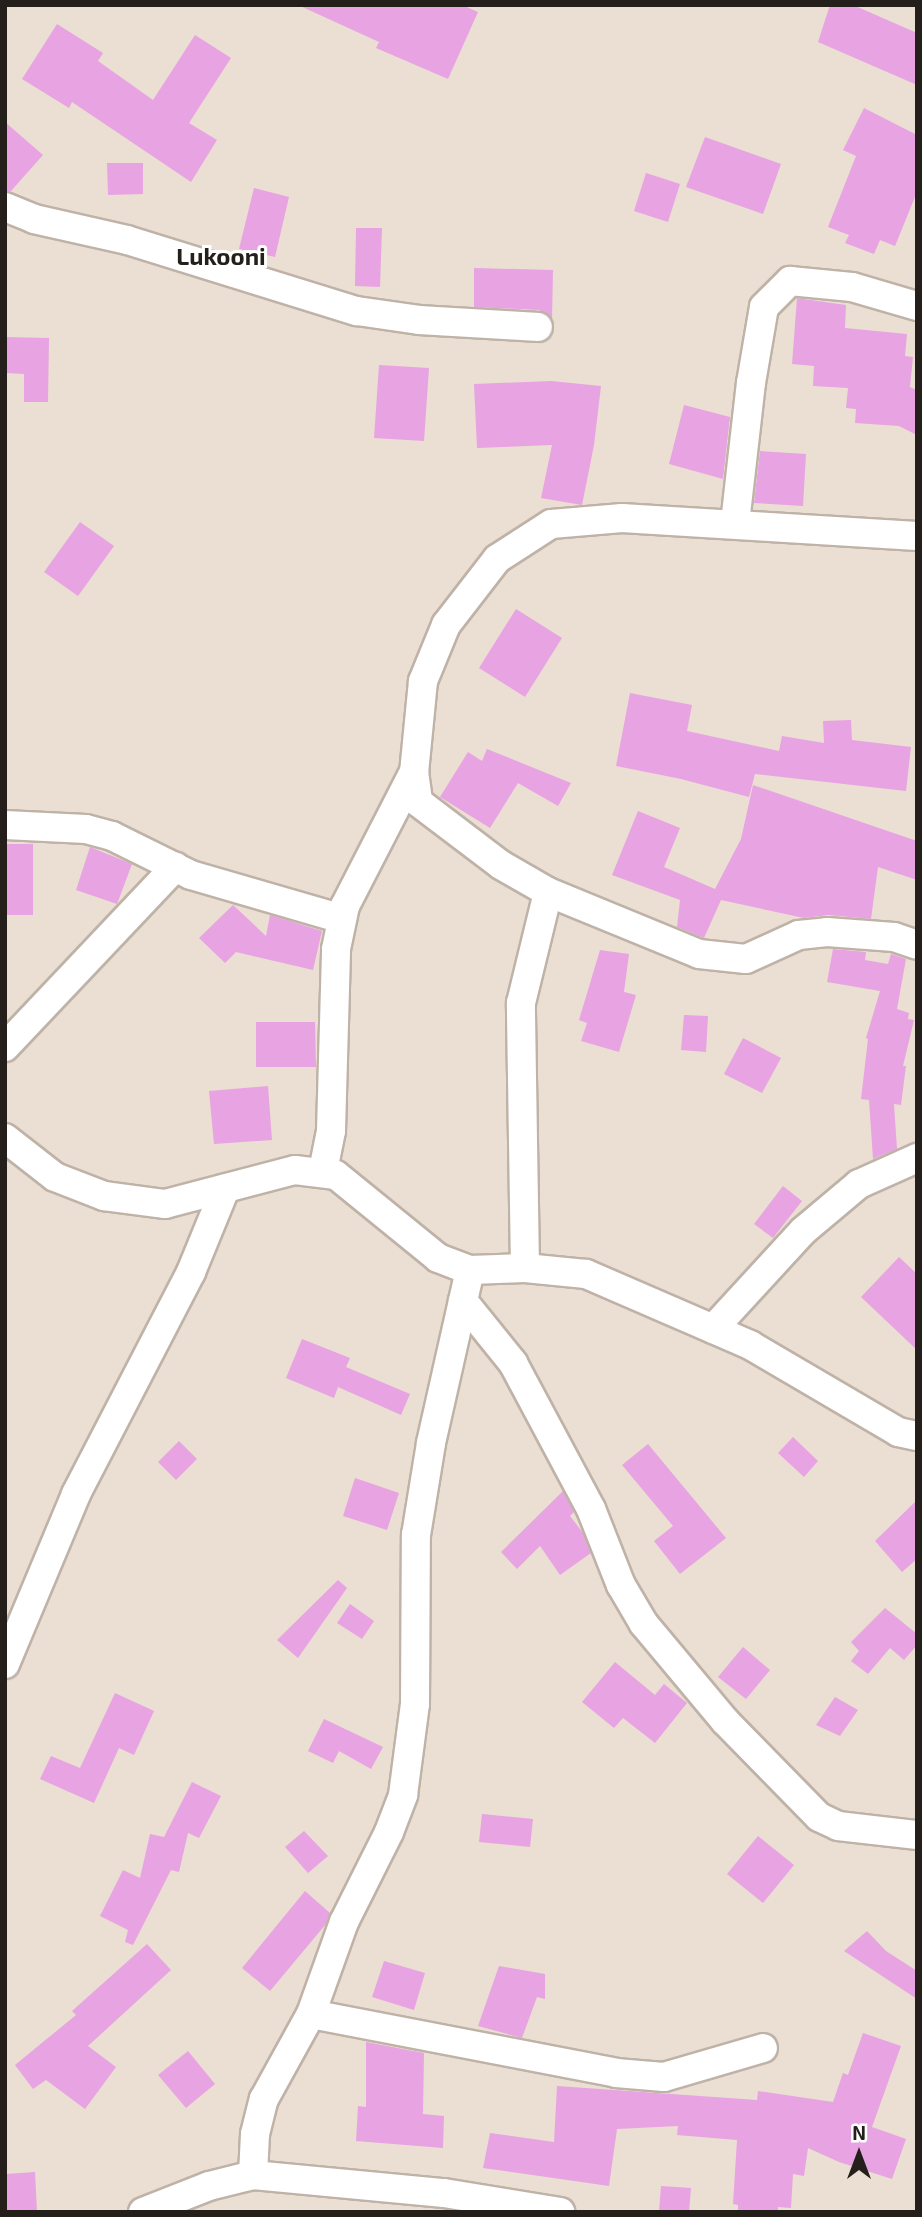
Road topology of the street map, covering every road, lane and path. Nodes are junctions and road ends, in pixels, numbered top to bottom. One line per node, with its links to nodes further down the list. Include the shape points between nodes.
1 (5, 207): 3 (street, via 357,311)
2 (917, 306): 4 (street, via 852,287 790,281 764,307)
3 (538, 327)
4 (735, 523): 5 (street); 6 (street, via 622,518 551,524 497,559 446,625 423,681)
5 (917, 536)
6 (414, 772): 9 (street, via 418,802 435,818); 10 (street)
7 (5, 825): 8 (street, via 86,829 112,836)
8 (175, 867): 10 (street); 12 (street)
9 (548, 892): 11 (street, via 699,954 746,958 799,935 827,932 894,937); 17 (street, via 521,1003)
10 (342, 919): 15 (street, via 331,1131)
11 (917, 945)
12 (5, 1047)
13 (5, 1138): 16 (street, via 55,1177 104,1196 164,1204)
14 (917, 1158): 20 (street, via 859,1184 812,1223)
15 (324, 1171): 16 (street, via 295,1170); 18 (street, via 337,1175 438,1258)
16 (225, 1189): 22 (street, via 191,1272 76,1494)
17 (525, 1268): 18 (street); 20 (street, via 586,1274)
18 (470, 1270): 19 (street)
19 (463, 1301): 23 (street, via 513,1363 591,1509 621,1585 644,1624 725,1721 819,1817 838,1826); 24 (street, via 430,1443 416,1535 415,1704 403,1795 344,1922)
20 (713, 1329): 21 (street, via 750,1345 898,1432)
21 (917, 1436)
22 (5, 1664)
23 (917, 1835)
24 (310, 2014): 25 (street, via 616,2073 664,2077); 26 (street, via 264,2099 255,2134)
25 (763, 2048)
26 (253, 2175): 27 (street, via 209,2186); 28 (street, via 443,2193)
27 (143, 2212)
28 (560, 2212)

